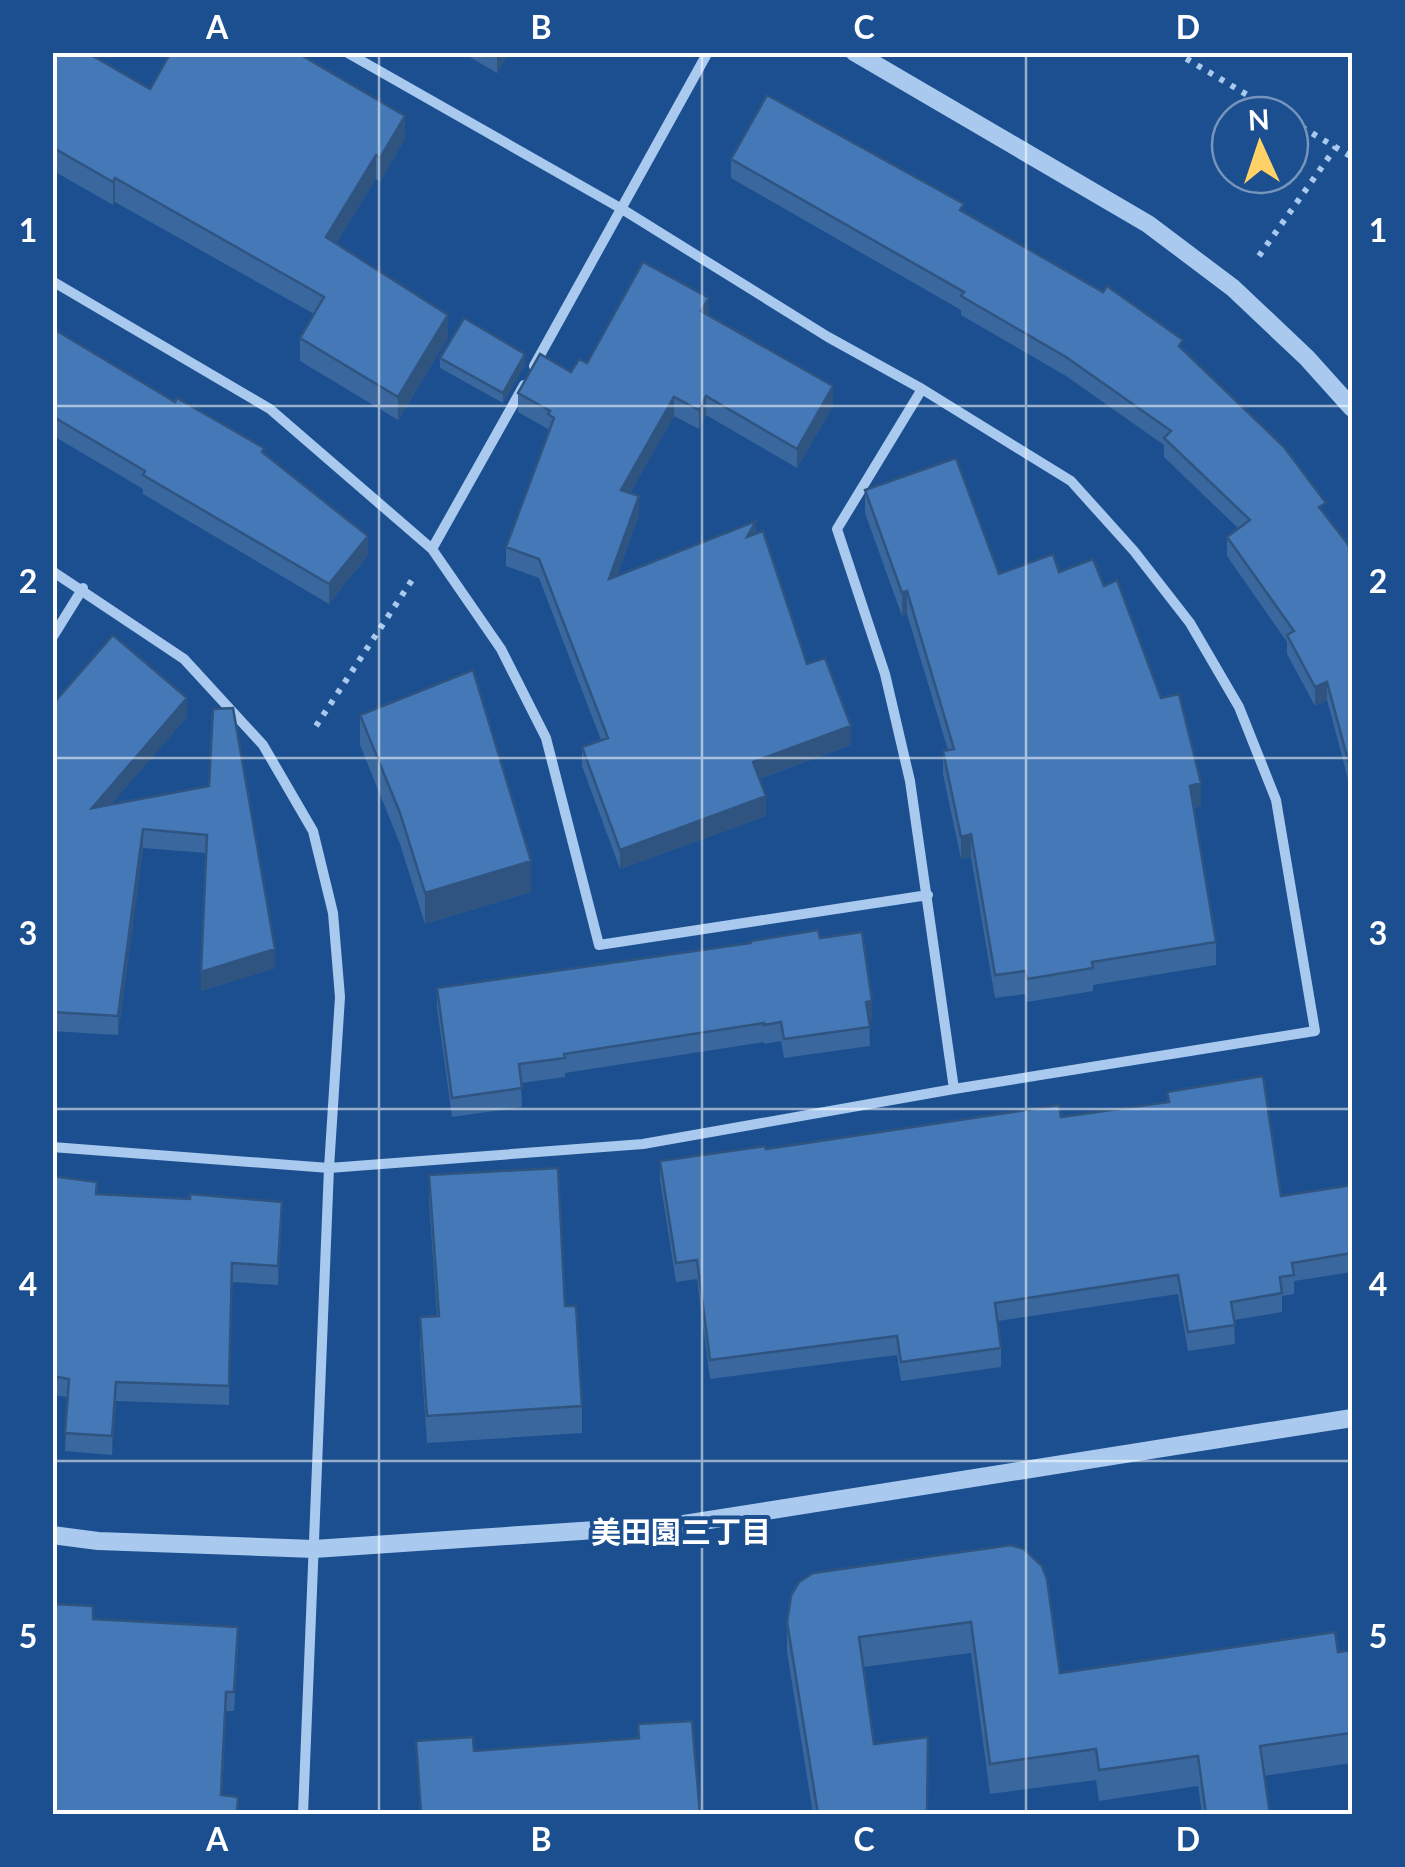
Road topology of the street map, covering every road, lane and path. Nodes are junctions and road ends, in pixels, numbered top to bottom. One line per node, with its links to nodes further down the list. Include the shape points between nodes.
1 (346, 52): 9 (street)
2 (708, 52): 9 (street)
3 (854, 52): 13 (street, via 1148,224 1232,288)
4 (1175, 52): 5 (path)
5 (1247, 95)
6 (1310, 132): 7 (path)
7 (1336, 147): 8 (path); 10 (path)
8 (1352, 157)
9 (622, 209): 12 (street); 14 (street)
10 (1288, 218)
11 (52, 281): 14 (street, via 270,409)
12 (922, 389): 19 (street, via 837,529 885,674); 20 (street, via 1072,481 1190,623 1240,707 1276,800 1315,1030)
13 (1352, 408)
14 (432, 549): 18 (path); 19 (street, via 501,649 546,738 599,945)
15 (52, 571): 16 (street)
16 (82, 588): 17 (street); 22 (street, via 184,659 263,746 313,831 334,914 340,997)
17 (52, 638)
18 (316, 726)
19 (928, 895): 20 (street)
20 (954, 1088): 22 (street, via 643,1144)
21 (52, 1147): 22 (street)
22 (329, 1168): 25 (street)
23 (1352, 1418): 25 (street, via 684,1524)
24 (52, 1535): 25 (street)
25 (314, 1549): 26 (street)
26 (303, 1814)

